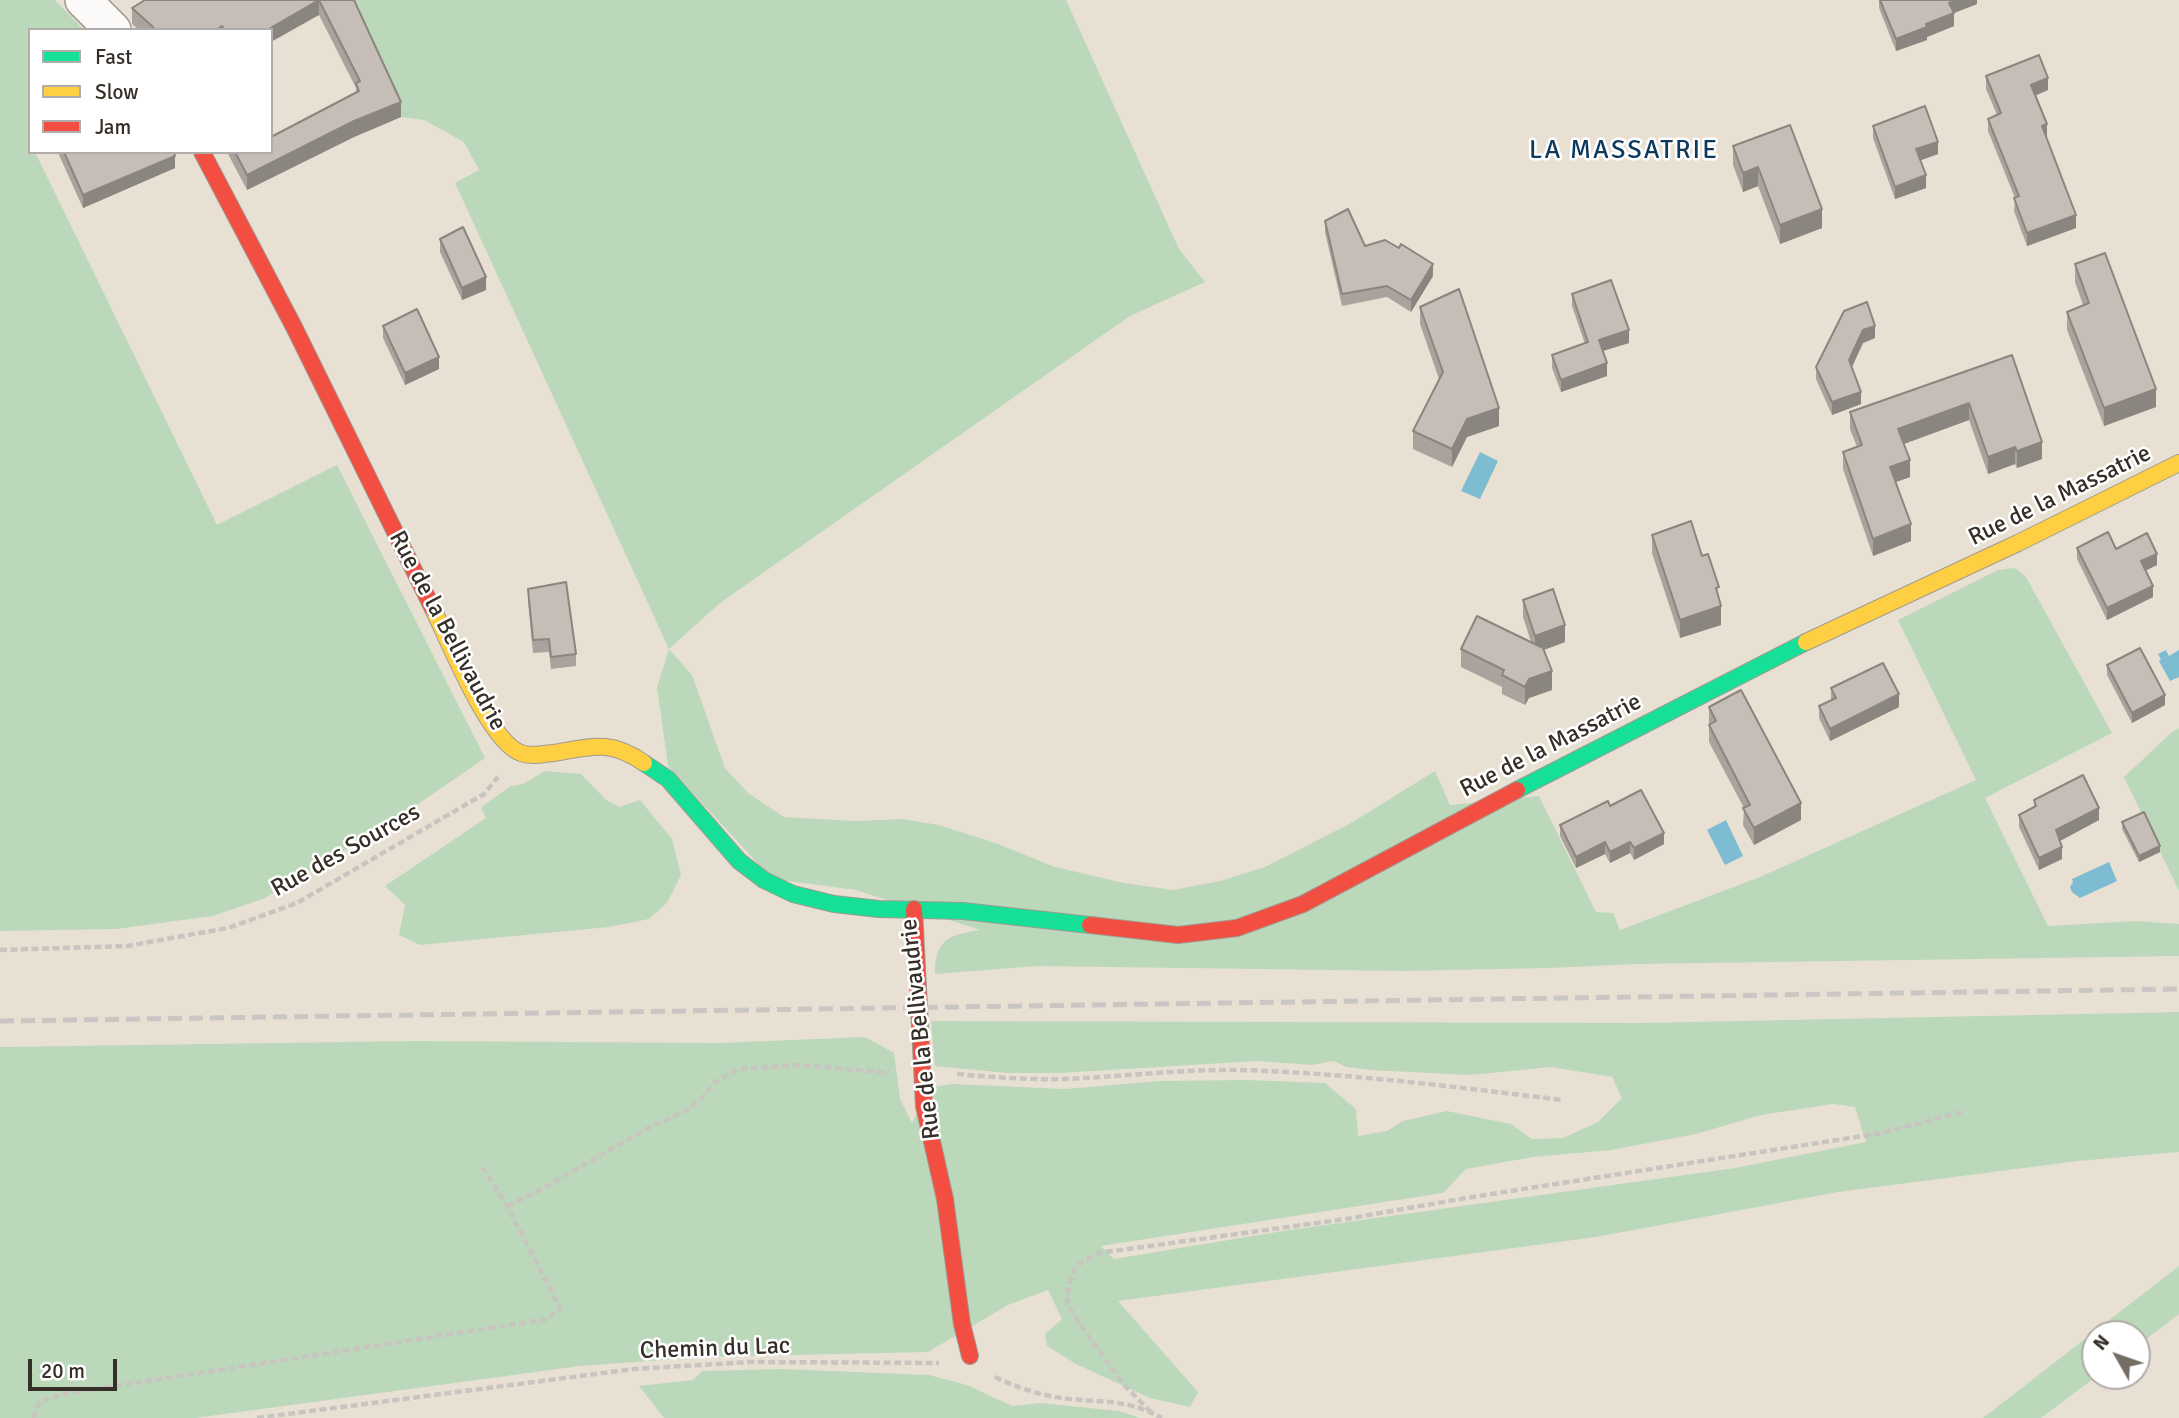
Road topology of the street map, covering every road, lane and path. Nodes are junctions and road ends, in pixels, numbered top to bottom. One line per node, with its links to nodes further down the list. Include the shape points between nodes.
1 (83, 0): 2 (street)
2 (111, 28)
3 (203, 154): 5 (street, Rue de la Bellivaudrie, via 489,722)
4 (2179, 463): 6 (street, Rue de la Massatrie, via 1783,653 1269,918 1237,928 1178,934)
5 (520, 753): 6 (street, Rue de la Bellivaudrie, via 603,745 628,751 668,779 739,861 764,880 793,894 834,904); 7 (path, Rue des Sources, via 484,794 297,903 228,928 127,946)
6 (914, 909): 8 (street, Rue de la Bellivaudrie)
7 (0, 950)
8 (923, 1071): 9 (path, via 1064,1079 1236,1070 1341,1074); 12 (path, via 880,1073 800,1065 739,1069 716,1081 686,1111); 13 (street, Rue de la Bellivaudrie, via 924,1106 950,1226)
9 (1563, 1100)
10 (1965, 1111): 14 (path, via 1882,1133 1346,1219 1099,1252 1076,1266 1068,1304 1126,1387)
11 (480, 1163): 12 (path)
12 (507, 1206): 15 (path, via 560,1308 548,1319 64,1394 39,1402)
13 (970, 1356): 14 (path, via 1017,1388 1060,1398 1116,1401); 16 (path, Chemin du Lac, via 937,1363 750,1362 634,1369)
14 (1150, 1412): 17 (path)
15 (33, 1418)
16 (257, 1418)
17 (1162, 1418)

